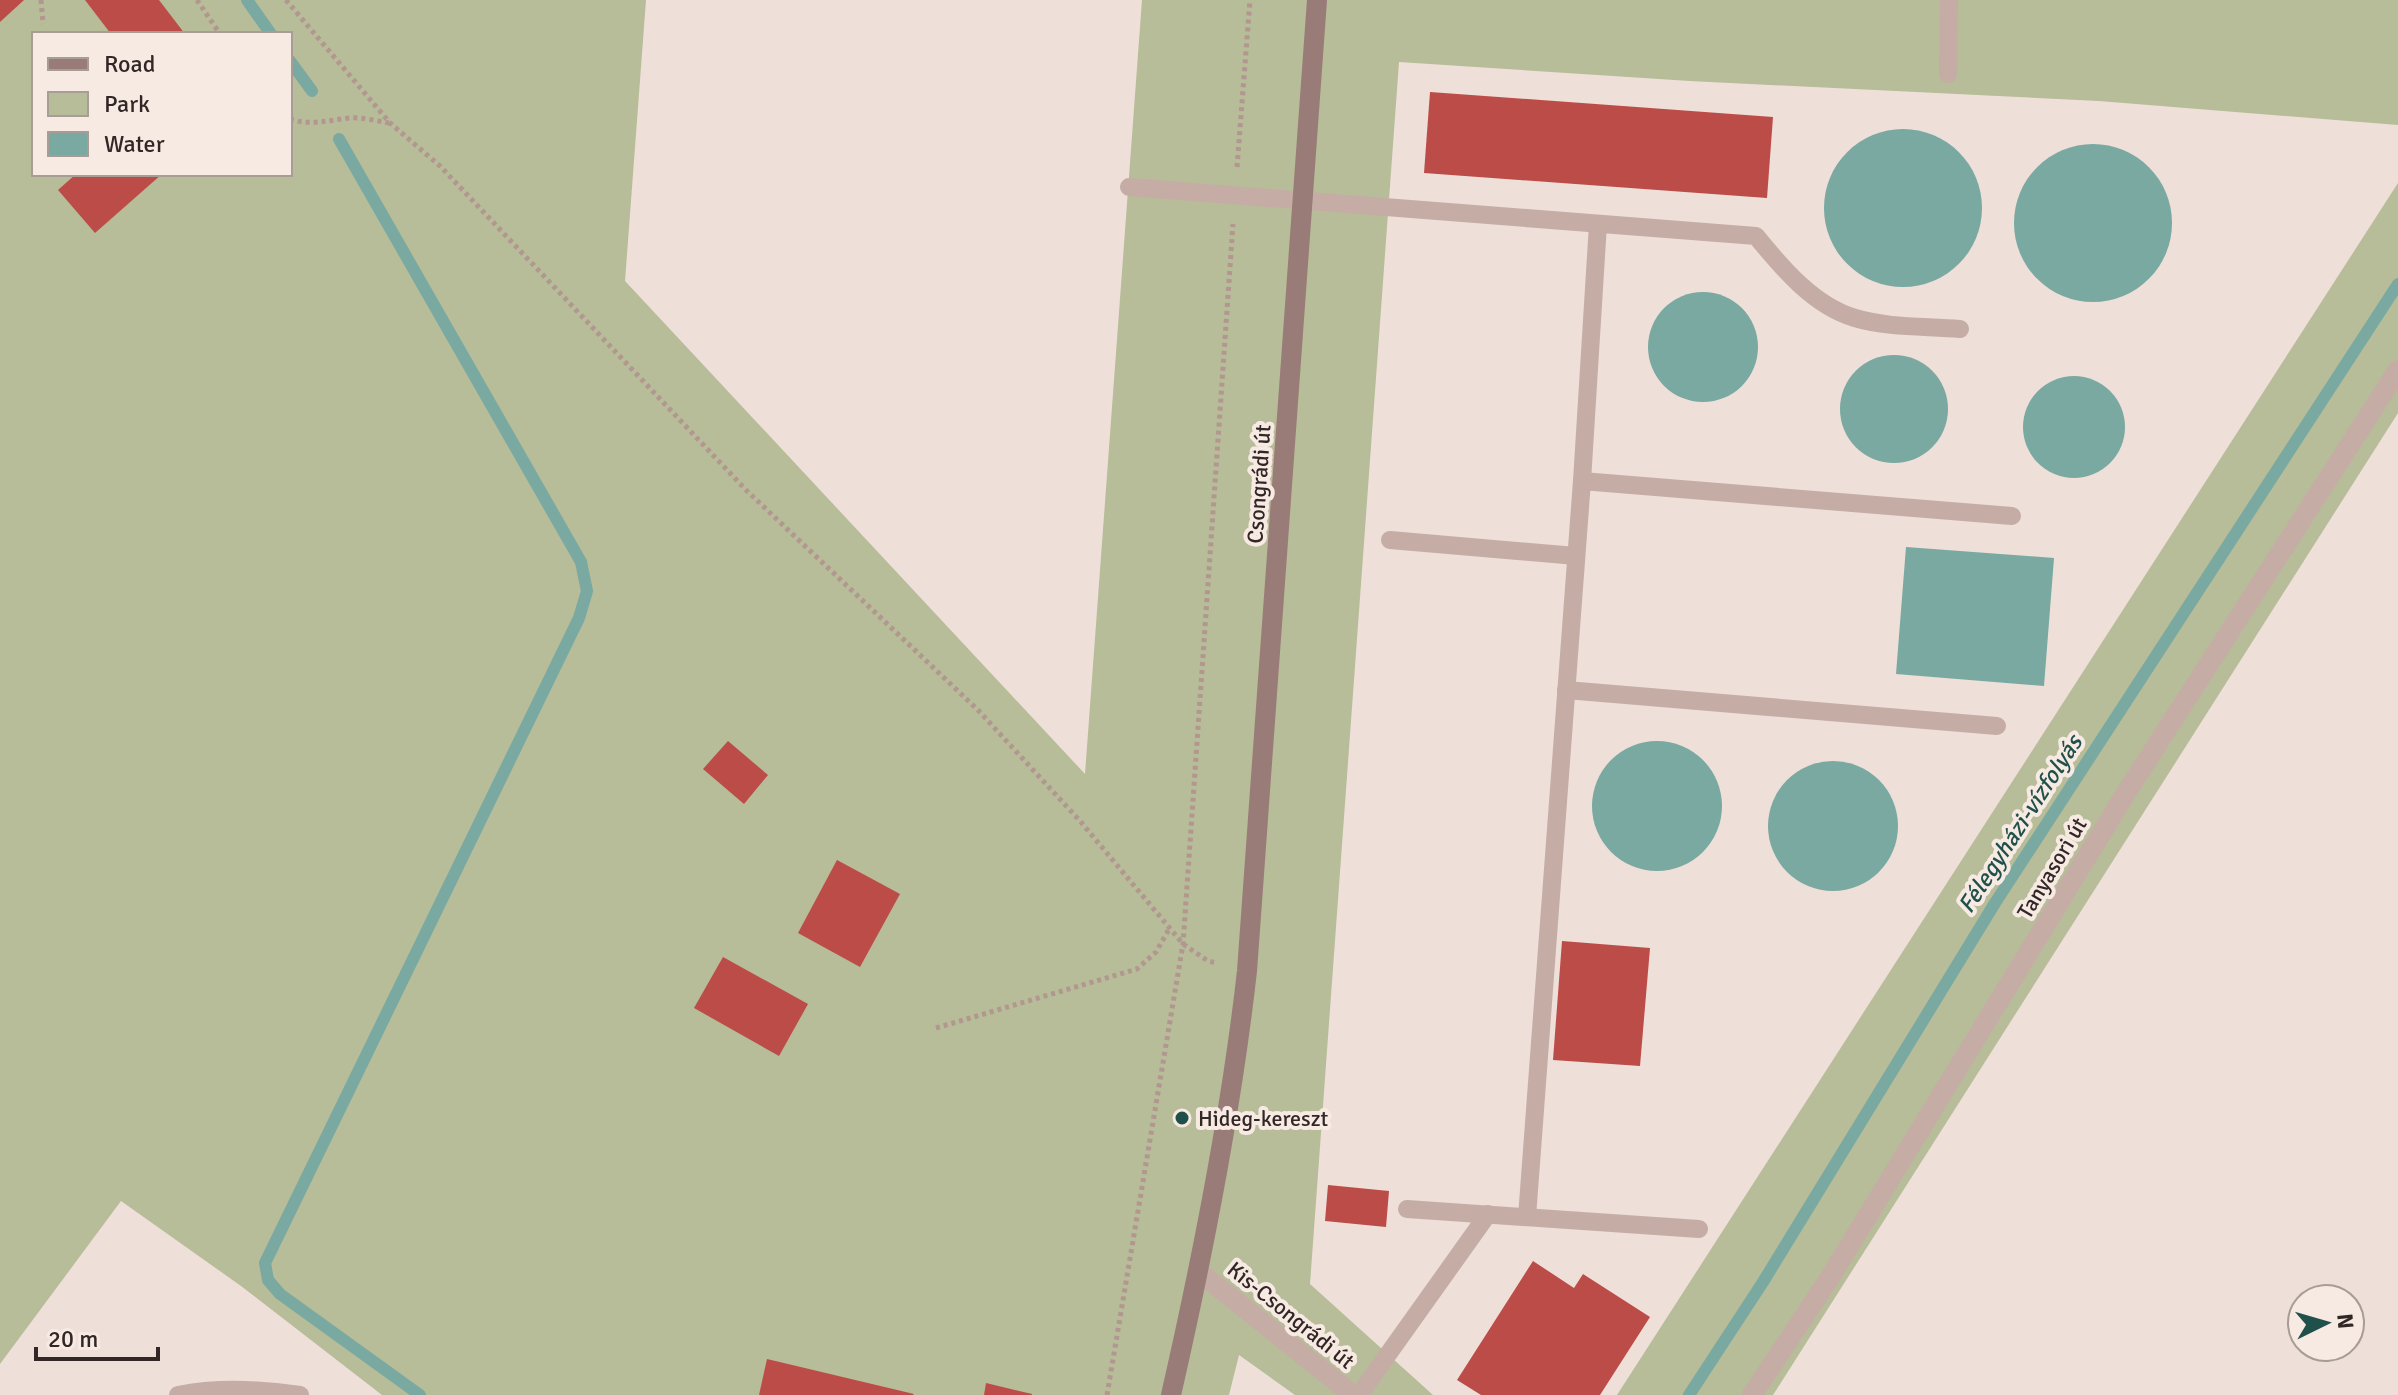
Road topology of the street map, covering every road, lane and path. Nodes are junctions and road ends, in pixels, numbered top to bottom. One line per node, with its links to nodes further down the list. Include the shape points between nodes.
1 (41, 0): 7 (path)
2 (197, 0): 8 (path)
3 (286, 0): 11 (path)
4 (1250, 0): 13 (path)
5 (1317, 0): 14 (main road, Csongrádi út)
6 (1949, 0): 9 (lane)
7 (43, 24)
8 (219, 32)
9 (1948, 74)
10 (292, 120): 11 (path)
11 (390, 123): 24 (path, via 440,166 746,490 978,710)
12 (1129, 187): 13 (lane)
13 (1235, 195): 14 (lane); 25 (path)
14 (1303, 200): 15 (lane); 26 (main road, Csongrádi út)
15 (1598, 224): 16 (lane, via 1756,236 1801,286 1852,318); 18 (lane)
16 (1960, 329)
17 (2398, 370): 38 (street, Tanyasori út, via 2126,793 1829,1279)
18 (1582, 481): 19 (lane); 21 (lane)
19 (2012, 516)
20 (1390, 540): 21 (lane)
21 (1576, 556): 22 (lane)
22 (1566, 690): 23 (lane); 30 (lane)
23 (1997, 726)
24 (1169, 929): 25 (path); 27 (path, via 1156,952 1137,969)
25 (1183, 944): 26 (path, via 1208,961); 35 (path)
26 (1247, 971): 32 (main road, Csongrádi út, via 1236,1073)
27 (936, 1028)
28 (1407, 1209): 29 (lane)
29 (1488, 1214): 30 (lane); 37 (lane)
30 (1527, 1217): 31 (lane)
31 (1699, 1229)
32 (1199, 1272): 36 (main road, Csongrádi út); 37 (street, Kis-Csongrádi út)
33 (178, 1395): 34 (lane, via 263,1390)
34 (300, 1395)
35 (1107, 1395)
36 (1171, 1395)
37 (1356, 1395)
38 (1752, 1395)

